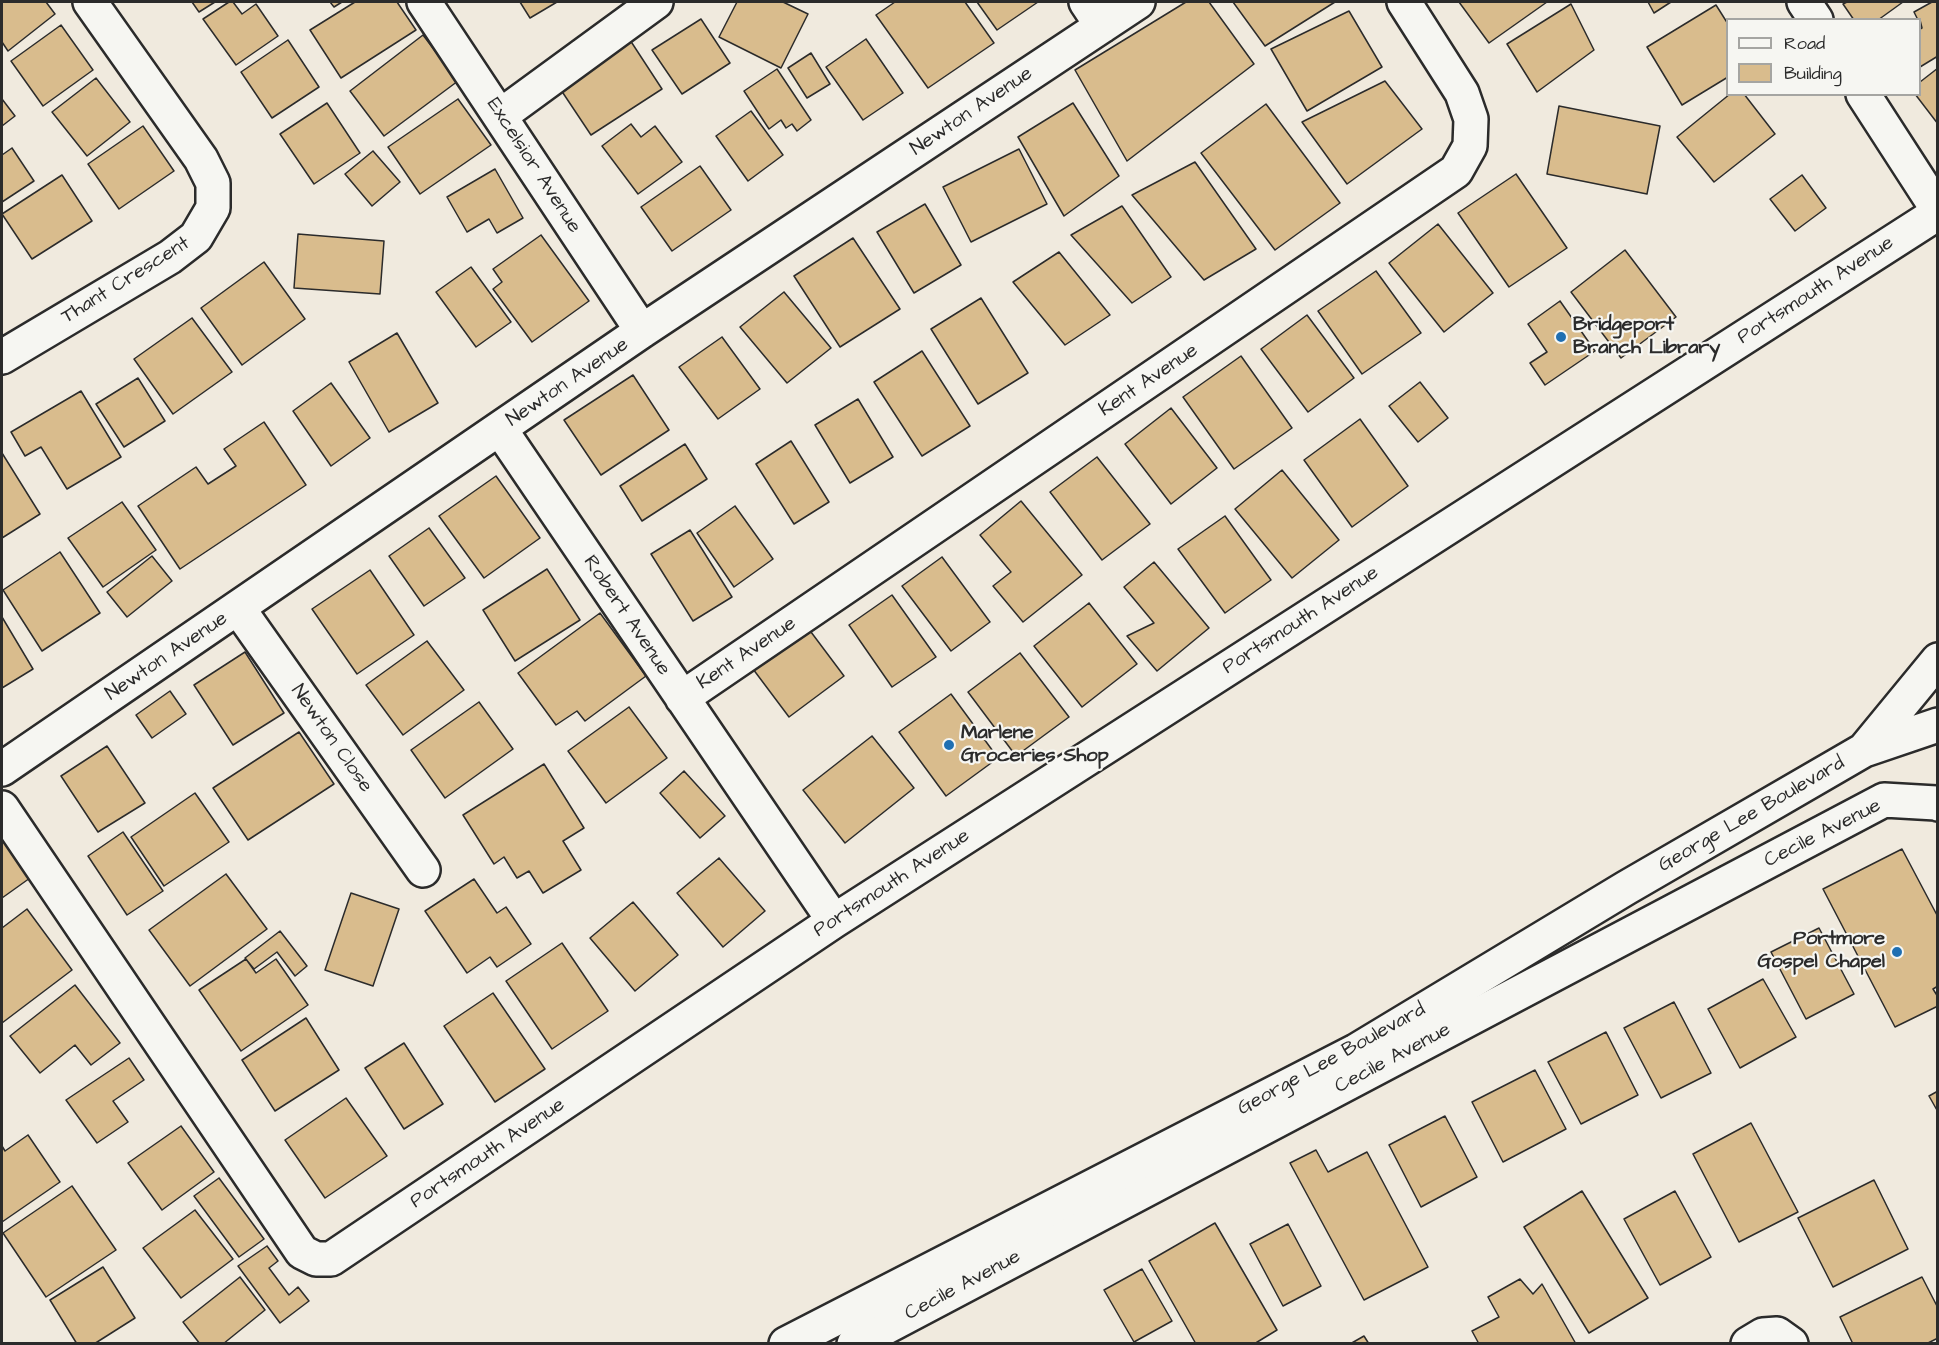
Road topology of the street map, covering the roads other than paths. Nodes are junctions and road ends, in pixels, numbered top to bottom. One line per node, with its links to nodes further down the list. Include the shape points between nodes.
1 (90, 2): 13 (street, Thant Crescent, via 201,159 213,183 213,208 196,237 170,257)
2 (424, 2): 10 (street, Excelsior Avenue)
3 (656, 2): 10 (street)
4 (1138, 2): 7 (street, Newton Avenue)
5 (1404, 2): 17 (street, Kent Avenue, via 1462,93 1471,119 1470,146 1456,171)
6 (1804, 2): 8 (street)
7 (1094, 14): 12 (street, Newton Avenue)
8 (1815, 18)
9 (1864, 96): 11 (street)
10 (500, 117): 12 (street, Excelsior Avenue)
11 (1938, 212): 24 (street, Portsmouth Avenue)
12 (642, 332): 14 (street, Newton Avenue)
13 (2, 356)
14 (500, 429): 15 (street, Newton Avenue); 17 (street, Robert Avenue)
15 (238, 608): 20 (street, Newton Avenue); 23 (street, Newton Close)
16 (1938, 660): 19 (street, George Lee Boulevard)
17 (682, 698): 24 (street, Robert Avenue)
18 (1938, 725): 19 (street, George Lee Boulevard)
19 (1864, 750): 25 (street, George Lee Boulevard, via 1356,1051)
20 (2, 769)
21 (1938, 804): 26 (street, Cecile Avenue, via 1884,800)
22 (2, 808): 24 (street, Portsmouth Avenue, via 302,1252 316,1259 331,1259)
23 (423, 870)
24 (834, 921)
25 (786, 1344)
26 (854, 1344)
27 (1748, 1344): 28 (street, via 1764,1335 1777,1334)
28 (1791, 1344)

